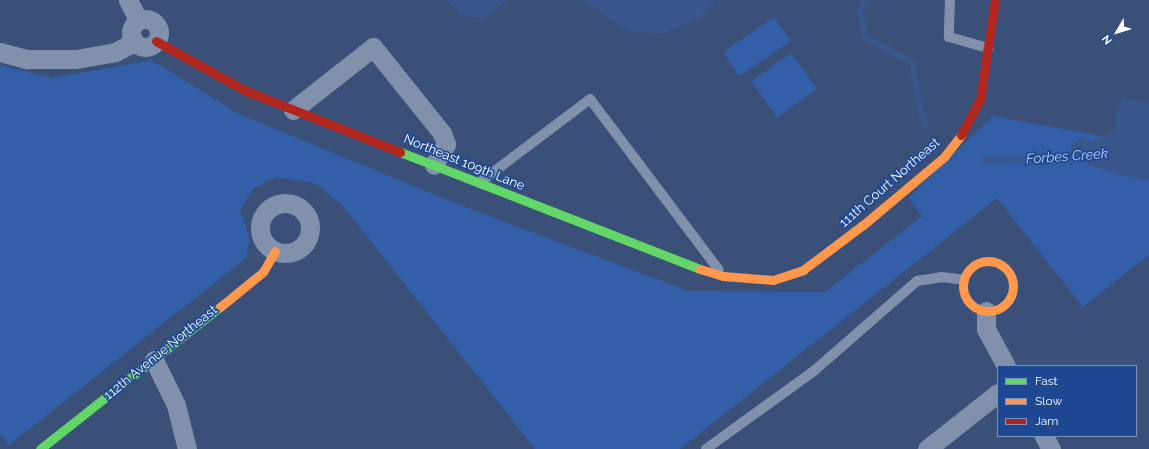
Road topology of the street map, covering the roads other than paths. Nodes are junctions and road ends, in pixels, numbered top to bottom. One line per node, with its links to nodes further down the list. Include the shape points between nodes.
1 (128, 0): 4 (street)
2 (950, 0): 7 (lane, via 949,37)
3 (995, 0): 7 (street, 111th Court Northeast)
4 (138, 20): 5 (street, via 147,19 155,23 159,32); 6 (street, via 131,30)
5 (156, 41): 6 (street, via 146,47); 9 (street, Northeast 109th Lane, via 244,90)
6 (134, 42): 8 (street, via 115,52 76,59 27,59)
7 (988, 48): 14 (street, 111th Court Northeast, via 980,100 965,131 944,157 863,225 803,270)
8 (0, 52)
9 (293, 110): 10 (street, Northeast 109th Lane); 10 (street, via 373,47 442,133 446,144)
10 (434, 165): 11 (street, Northeast 109th Lane)
11 (479, 183): 13 (street, Northeast 109th Lane, via 679,262); 13 (lane, via 590,99)
12 (275, 251): 17 (street, 112th Avenue Northeast, via 263,272)
13 (723, 276): 14 (street, Northeast 109th Lane)
14 (773, 280)
15 (964, 280): 16 (street, via 967,299 972,305); 16 (street, via 969,270 982,262 997,263 1009,272 1013,287 1007,302 1001,307); 23 (lane, via 941,277 916,281 815,370)
16 (986, 311): 18 (street, via 986,329)
17 (154, 360): 21 (street, 112th Avenue Northeast); 22 (street, via 176,404)
18 (1005, 365)
19 (997, 394): 24 (street)
20 (1045, 437): 25 (street)
21 (40, 449)
22 (187, 449)
23 (706, 449)
24 (927, 449)
25 (1052, 449)

